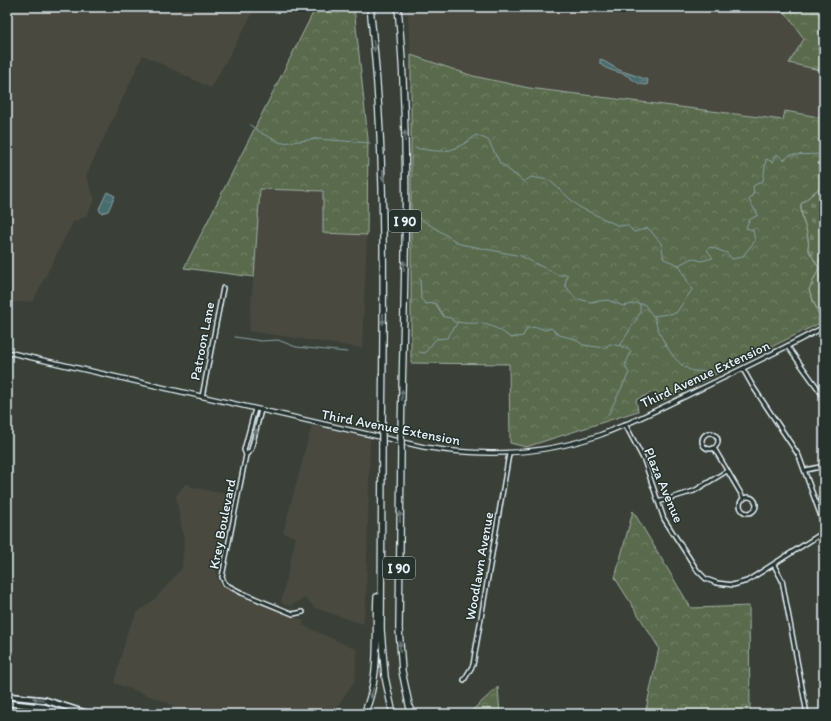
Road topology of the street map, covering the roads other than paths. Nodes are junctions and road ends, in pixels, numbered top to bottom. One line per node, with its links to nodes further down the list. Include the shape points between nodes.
1 (370, 7): 24 (highway, I 90, one-way to 24, bridge, via 379,102 384,267)
2 (398, 7): 33 (highway, I 90, one-way to 2, bridge, via 402,671 399,629 405,177)
3 (223, 288): 8 (street, Patroon Lane)
4 (824, 327): 5 (street, Third Avenue Extension)
5 (788, 347): 7 (street, Third Avenue Extension); 9 (street)
6 (7, 352): 8 (street, Third Avenue Extension)
7 (743, 369): 12 (street, Third Avenue Extension); 17 (street, via 800,456)
8 (202, 397): 10 (street, Third Avenue Extension)
9 (824, 397)
10 (254, 409): 11 (street, Third Avenue Extension); 15 (street, Krey Boulevard, via 244,450)
11 (261, 410): 14 (street, Third Avenue Extension, via 424,447 462,453); 15 (street, Krey Boulevard, one-way to 11, via 251,450)
12 (625, 424): 14 (street, Third Avenue Extension, via 582,440); 20 (street, Plaza Avenue, via 644,460)
13 (714, 448): 13 (street, via 709,449 702,444 705,434 710,433 717,437 718,442); 18 (street)
14 (509, 454): 26 (street, Woodlawn Avenue, via 473,665)
15 (246, 455): 25 (street, Krey Boulevard, via 222,574 224,581 242,593 293,614)
16 (824, 466): 17 (street)
17 (806, 470): 21 (street)
18 (727, 471): 19 (street); 20 (street, via 694,491)
19 (744, 498): 19 (street, via 741,502 742,509 748,513 753,511 756,504 754,500)
20 (658, 502): 23 (street, Plaza Avenue, via 664,519 683,549 701,575 712,582 723,585 740,583)
21 (824, 525)
22 (824, 532): 23 (street, Plaza Avenue)
23 (774, 565): 34 (street, via 782,580)
24 (381, 569): 31 (highway, one-way to 31, via 377,603 376,672 372,694); 32 (highway, I 90, via 382,644)
25 (303, 612)
26 (464, 680)
27 (7, 696): 30 (main road, one-way to 27, via 45,700)
28 (7, 703): 29 (main road, via 44,707)
29 (70, 714)
30 (89, 714)
31 (364, 714)
32 (393, 714)
33 (411, 714)
34 (807, 714)

